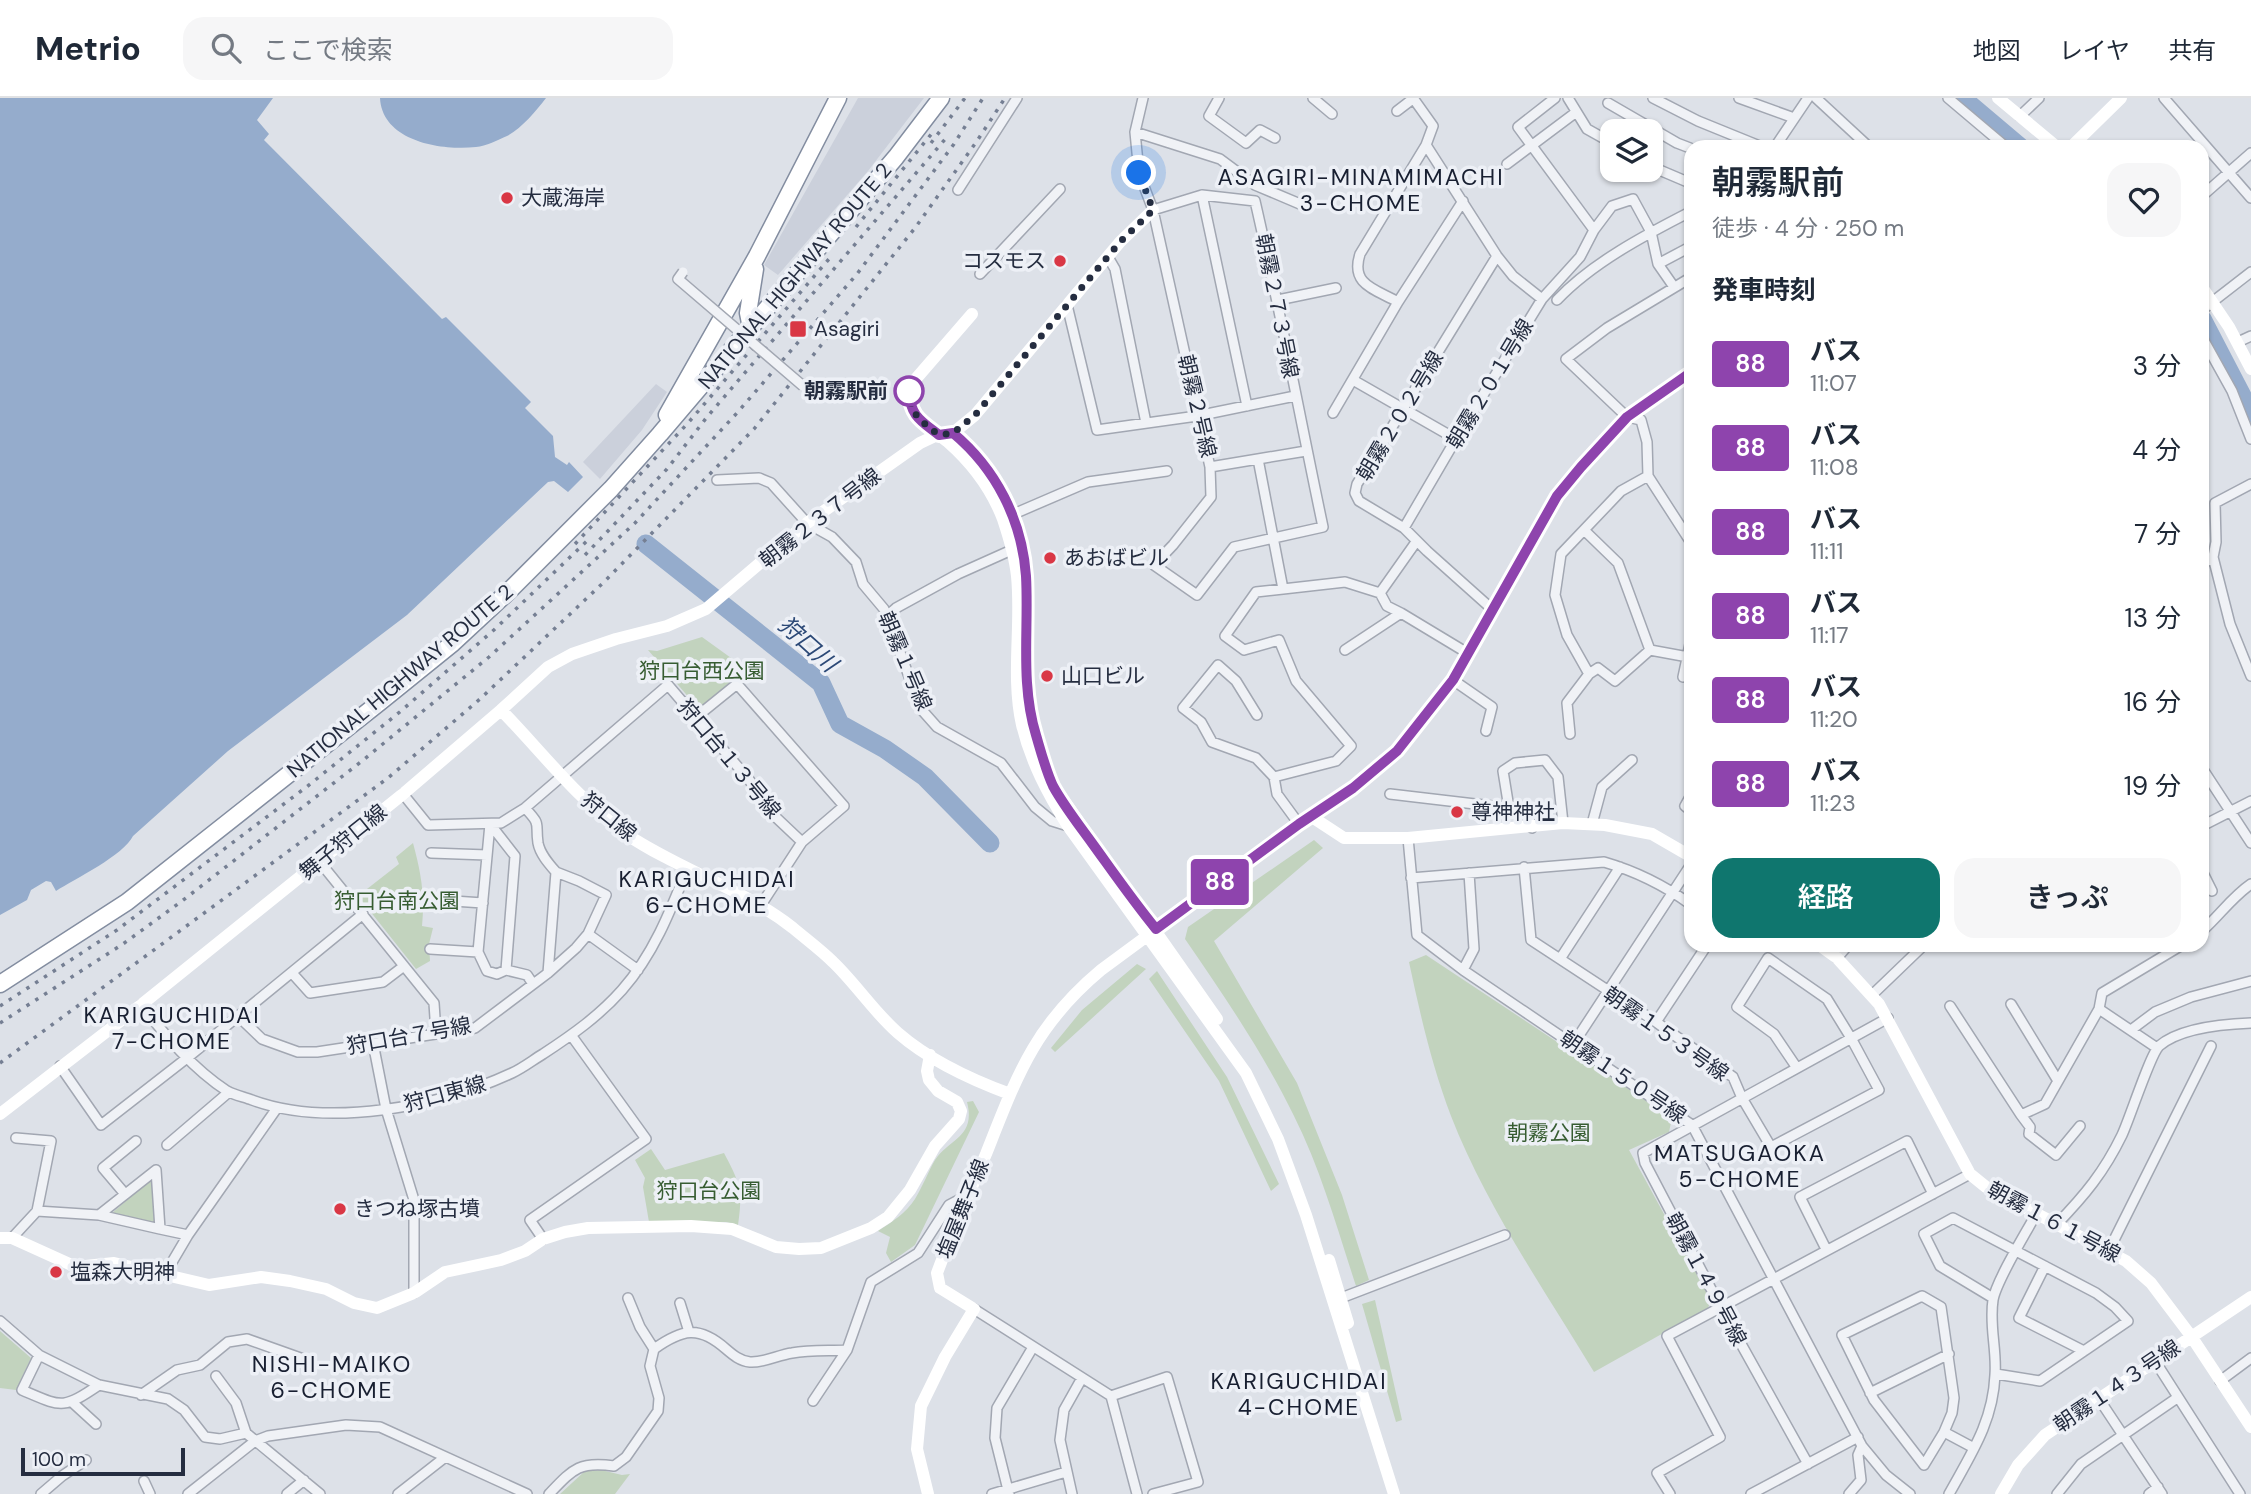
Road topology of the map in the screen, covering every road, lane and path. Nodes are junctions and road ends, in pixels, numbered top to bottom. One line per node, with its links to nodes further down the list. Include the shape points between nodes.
1 (838, 98): 56 (highway)
2 (941, 98): 67 (highway, NATIONAL HIGHWAY ROUTE 2)
3 (1017, 98): 45 (street)
4 (1143, 98): 25 (street, 朝霧２号線)
5 (1219, 98): 27 (street, via 1209,116 1246,143 1260,131)
6 (1313, 98): 22 (street)
7 (1414, 98): 20 (street); 35 (street, via 1433,126)
8 (1555, 98): 36 (street, via 1518,127)
9 (1568, 98): 21 (street)
10 (1653, 98): 28 (street)
11 (1739, 98): 24 (street)
12 (1808, 98): 24 (street)
13 (1816, 98): 30 (street)
14 (1948, 98): 31 (street)
15 (1998, 98): 23 (street)
16 (2039, 98): 23 (street)
17 (2121, 98): 33 (street)
18 (2164, 98): 34 (street)
19 (1608, 103): 37 (street)
20 (1397, 111)
21 (1575, 113): 26 (street); 36 (street)
22 (1332, 114)
23 (2020, 117): 32 (street)
24 (1794, 118): 29 (street)
25 (1135, 132): 50 (street, via 1220,159 1255,185); 51 (street, 朝霧２号線, via 1139,173)
26 (1600, 137)
27 (1275, 138)
28 (1745, 140)
29 (1782, 140)
30 (1861, 140)
31 (1998, 140)
32 (2048, 140)
33 (2078, 140)
34 (2200, 140)
35 (1426, 145): 49 (street, 朝霧２０１号線); 71 (street, via 1356,265 1364,284)
36 (1532, 146): 40 (street); 53 (street)
37 (1684, 146)
38 (2209, 151): 42 (street)
39 (2251, 153): 42 (street)
40 (1507, 164)
41 (1663, 172): 43 (street)
42 (2228, 173): 46 (street); 48 (street)
43 (1684, 180)
44 (1060, 189): 62 (street)
45 (958, 190)
46 (2209, 190)
47 (1202, 195): 51 (street, 朝霧２７３号線); 69 (street, 朝霧２７３号線, via 1255,201); 85 (street)
48 (2251, 198)
49 (1463, 201): 57 (street, 朝霧２０１号線); 71 (street)
50 (1300, 204)
51 (1153, 210): 58 (street, 朝霧２７３号線); 88 (street, 朝霧２号線)
52 (1684, 215): 54 (street)
53 (1594, 230): 54 (street, via 1612,206 1633,199); 68 (street, via 1580,257)
54 (1650, 232): 59 (street); 70 (street, via 1573,283)
55 (1684, 250): 59 (street)
56 (757, 256): 63 (highway); 92 (highway, via 668,411)
57 (1497, 256): 68 (street, 朝霧２０１号線); 86 (street, 朝霧２０２号線)
58 (1108, 257): 72 (street, 朝霧２７３号線); 90 (street, via 1115,269)
59 (1658, 264): 65 (street)
60 (2251, 271): 73 (street)
61 (683, 272): 83 (street, bridge, via 678,279)
62 (981, 274)
63 (754, 276): 67 (highway, via 762,289); 76 (highway, via 748,313)
64 (1684, 281): 65 (street)
65 (1674, 287): 89 (street, via 1566,359)
66 (1336, 288): 69 (street)
67 (782, 292): 76 (highway, NATIONAL HIGHWAY ROUTE 2)
68 (1542, 299): 94 (street, 朝霧２０１号線)
69 (1278, 300): 84 (street, 朝霧２７３号線)
70 (1557, 300)
71 (1398, 302): 82 (street)
72 (1068, 304): 90 (street, via 1097,430); 91 (street, 朝霧２７３号線, via 975,415)
73 (2209, 304)
74 (2209, 309): 78 (street)
75 (972, 314): 93 (street, via 909,391 909,406 917,418)
76 (751, 328): 92 (highway, NATIONAL HIGHWAY ROUTE 2)
77 (2251, 336): 78 (street)
78 (2238, 342): 80 (street)
79 (2209, 350): 95 (street)
80 (2251, 369)
81 (1684, 377): 89 (street, 塩屋舞子線)
82 (1353, 380): 86 (street); 87 (street)
83 (803, 386)
84 (1295, 396): 85 (street); 96 (street, 朝霧２７３号線)
85 (1247, 406): 88 (street)
86 (1404, 408): 94 (street); 105 (street, 朝霧２０２号線, via 1355,494)
87 (1333, 413)
88 (1198, 416): 90 (street); 98 (street, 朝霧２号線)
89 (1627, 417): 100 (street, via 1641,421); 116 (street, 塩屋舞子線, via 1557,496)
90 (1146, 423)
91 (953, 433): 93 (street, 朝霧２３７号線); 103 (street, via 992,474 1006,497)
92 (660, 434): 193 (highway, NATIONAL HIGHWAY ROUTE 2, via 564,538 453,643 127,902)
93 (939, 435): 103 (street, via 967,460); 104 (street, 朝霧２３７号線, via 920,443)
94 (1456, 439): 105 (street, 朝霧２０１号線)
95 (2251, 439)
96 (1307, 450): 97 (street, 朝霧２号線); 108 (street, 朝霧２７３号線, via 1323,527)
97 (1258, 459): 98 (street, 朝霧２号線); 108 (street)
98 (1210, 467): 108 (street, via 1211,497 1153,565 1197,595 1234,547)
99 (1167, 471): 103 (street, via 1088,482)
100 (1648, 476): 106 (street, via 1620,491); 107 (street)
101 (716, 480): 104 (street, 朝霧１号線, via 759,478 771,483)
102 (2251, 484): 111 (street, via 2215,503)
103 (1008, 517): 110 (street)
104 (807, 523): 115 (street, 朝霧２３７号線); 118 (street, 朝霧１号線, via 832,537 856,562 863,584)
105 (1404, 528): 109 (street, 朝霧２０２号線)
106 (1584, 530): 120 (street, via 1618,563); 124 (street, via 1561,554 1555,595 1567,635)
107 (1684, 532)
108 (1274, 538): 113 (street)
109 (1416, 542): 114 (street); 116 (street, 朝霧２０２号線)
110 (1016, 548): 118 (street, via 958,574); 149 (street, via 1022,724 1045,788); 175 (street, via 1026,575 1027,683 1035,732 1053,785)
111 (2213, 557): 112 (street); 125 (street, via 2230,624)
112 (2209, 560)
113 (1283, 589): 114 (street, via 1345,582); 135 (street, via 1256,592 1225,636 1244,650 1279,640 1296,681 1351,746 1336,761)
114 (1380, 593): 117 (street, via 1387,606)
115 (706, 609): 128 (street, 舞子狩口線, via 572,654 548,667)
116 (1493, 610): 121 (street, 塩屋舞子線)
117 (1401, 613): 119 (street); 121 (street)
118 (887, 616): 149 (street, 朝霧１号線, via 921,709 937,727 1001,763 1035,807 1052,821)
119 (1345, 650)
120 (1650, 650): 122 (street); 124 (street, via 1615,681 1598,668)
121 (1469, 654): 127 (street, 塩屋舞子線)
122 (1684, 656)
123 (1684, 673): 126 (street)
124 (1589, 674): 132 (street, via 1567,703)
125 (2251, 676)
126 (1683, 677)
127 (1453, 680): 131 (street, via 1492,708); 143 (street, 塩屋舞子線, via 1397,751)
128 (501, 710): 134 (street, 狩口線); 137 (street, 舞子狩口線)
129 (1257, 715): 135 (street, via 1236,681 1218,665 1182,708 1200,722 1212,742 1256,758)
130 (695, 718): 134 (street, 狩口台１３号線, via 668,685); 152 (street, 狩口台１３号線, via 750,781 765,807); 152 (street, via 737,684 785,737 844,806)
131 (1486, 731)
132 (1570, 734)
133 (1632, 760): 148 (street, via 1602,787)
134 (561, 776): 140 (street); 160 (street, 狩口線, via 627,834)
135 (1274, 777): 147 (street, via 1277,794)
136 (2209, 779): 142 (street)
137 (403, 794): 146 (street, via 428,825); 157 (street, 舞子狩口線)
138 (1390, 794): 141 (street)
139 (2251, 800): 142 (street)
140 (525, 808): 146 (street, via 501,824); 161 (street, via 537,821 538,844)
141 (1509, 808): 145 (street, via 1503,771 1515,763 1545,760 1558,776); 150 (street, via 1527,813)
142 (2229, 812): 144 (street); 153 (street)
143 (1312, 817): 147 (street, 塩屋舞子線); 151 (street, via 1344,838)
144 (2209, 822)
145 (1563, 823): 148 (street); 150 (street)
146 (491, 824): 156 (street); 187 (street, via 514,856)
147 (1299, 824): 175 (street, 塩屋舞子線)
148 (1592, 824): 155 (street, via 1652,834)
149 (1068, 826): 175 (street)
150 (1532, 828): 151 (street)
151 (1408, 838): 164 (street, 朝霧１５０号線)
152 (802, 842): 172 (street)
153 (2251, 843)
154 (431, 853): 156 (street)
155 (1684, 853)
156 (487, 855): 171 (street)
157 (319, 861): 173 (street); 198 (street, 舞子狩口線)
158 (1524, 867): 159 (street, via 1604,862); 162 (street); 185 (street, 朝霧１５３号線, via 1531,940)
159 (1620, 867): 168 (street); 185 (street)
160 (687, 869): 172 (street, 狩口線); 188 (street, 狩口東線, via 657,940)
161 (556, 872): 176 (street, 狩口台７号線, via 606,895); 191 (street)
162 (1469, 873): 164 (street); 189 (street, via 1474,949)
163 (1684, 875): 168 (street)
164 (1411, 878): 189 (street, 朝霧１５０号線, via 1417,935)
165 (2251, 884): 174 (street)
166 (2209, 885): 167 (street)
167 (2212, 891)
168 (1673, 892): 170 (street); 195 (street)
169 (424, 899): 171 (street)
170 (1684, 900)
171 (483, 903): 178 (street)
172 (761, 905): 213 (street, 狩口線, via 833,962 898,1033)
173 (363, 914): 186 (street); 190 (street)
174 (2209, 925)
175 (1151, 932): 219 (street, 塩屋舞子線, via 1077,991 1056,1014 1027,1056); 252 (street, via 1251,1070 1306,1189); 311 (street, via 1245,1073 1278,1139)
176 (588, 934): 188 (street); 191 (street, 狩口台７号線)
177 (430, 949): 178 (street)
178 (478, 952): 187 (street, via 487,971 498,974)
179 (1702, 952): 203 (street)
180 (1829, 952): 184 (street, 朝霧１６１号線)
181 (1842, 952): 184 (street)
182 (1917, 952): 196 (street)
183 (2170, 952): 200 (street, via 2102,993)
184 (1837, 958): 196 (street, 朝霧１６１号線)
185 (1560, 959): 195 (street, 朝霧１５３号線)
186 (404, 966): 190 (street, via 383,982 310,993); 206 (street, via 434,1003)
187 (506, 970): 194 (street, via 527,975)
188 (638, 970): 207 (street, 狩口東線)
189 (1463, 970): 210 (street, 朝霧１５０号線)
190 (292, 973): 201 (street)
191 (548, 973): 194 (street, 狩口台７号線)
192 (2251, 981): 205 (street, via 2191,997 2155,1012)
193 (0, 984)
194 (533, 984): 206 (street, 狩口台７号線, via 475,1028)
195 (1607, 992): 203 (street, 朝霧１５３号線); 210 (street)
196 (1872, 995): 202 (street, 朝霧１６１号線)
197 (2011, 1004): 217 (street)
198 (141, 1005): 214 (street, 狩口東線); 215 (street, 舞子狩口線)
199 (1950, 1006): 224 (street)
200 (2099, 1009): 205 (street); 217 (street)
201 (238, 1016): 209 (street, 狩口台７号線, via 262,1039 298,1052); 214 (street)
202 (1888, 1018): 208 (street, 朝霧１４９号線); 230 (street, 朝霧１６１号線)
203 (1656, 1022): 220 (street, 朝霧１５３号線, via 1733,1077)
204 (2251, 1023): 212 (street, via 2222,1024 2172,1038)
205 (2131, 1030): 212 (street)
206 (436, 1032): 209 (street, 狩口台７号線)
207 (571, 1035): 222 (street, 狩口東線, via 492,1081); 242 (street, via 646,1139 530,1220)
208 (1852, 1038): 216 (street, 朝霧１４９号線); 216 (street, via 1827,999 1768,957 1737,1007 1774,1034); 220 (street, 朝霧１５３号線, via 1880,1090 1771,1147)
209 (373, 1043): 222 (street)
210 (1574, 1043): 225 (street, 朝霧１５０号線)
211 (2211, 1046): 245 (street)
212 (2157, 1048): 237 (street, via 2109,1159 2086,1194)
213 (930, 1055): 219 (street, 狩口線, via 979,1083); 242 (street, via 929,1080 937,1091 957,1102 959,1119 935,1146 896,1209 871,1228 821,1248 776,1247 732,1229 691,1226 588,1228)
214 (187, 1058): 215 (street, via 100,1125); 218 (street, 狩口東線)
215 (60, 1066): 223 (street, 舞子狩口線)
216 (1797, 1068): 220 (street, 朝霧１４９号線)
217 (2058, 1081): 224 (street, via 2045,1104)
218 (229, 1092): 221 (street, 狩口東線); 229 (street)
219 (1010, 1094): 233 (street, 塩屋舞子線)
220 (1742, 1098): 225 (street, 朝霧１４９号線)
221 (276, 1108): 222 (street, 狩口東線, via 338,1114); 239 (street)
222 (386, 1109): 249 (street, via 414,1200)
223 (0, 1114)
224 (2021, 1115): 226 (street, via 2030,1127 2029,1134 2056,1154)
225 (1692, 1125): 248 (street, 朝霧１５０号線); 255 (street, 朝霧１４９号線, via 1643,1153)
226 (2080, 1126)
227 (16, 1138): 234 (street, via 51,1141)
228 (136, 1141): 231 (street, via 103,1168)
229 (167, 1144)
230 (1970, 1174): 232 (street); 235 (street, 朝霧１６１号線)
231 (125, 1194): 236 (street); 238 (street, via 156,1170)
232 (1933, 1194): 243 (street); 243 (street, via 1907,1141 1800,1197)
233 (968, 1195): 256 (street, 塩屋舞子線, via 937,1273 940,1287); 262 (street, via 949,1205 918,1253 871,1282)
234 (37, 1211): 236 (street); 241 (street)
235 (2036, 1214): 237 (street, 朝霧１６１号線); 244 (street)
236 (99, 1215): 238 (street)
237 (2056, 1225): 245 (street, 朝霧１６１号線)
238 (160, 1229): 239 (street)
239 (188, 1235): 247 (street)
240 (1505, 1235): 252 (street)
241 (6, 1238): 247 (street, via 76,1267 114,1262)
242 (543, 1239): 249 (street, via 501,1260 445,1272)
243 (1826, 1249): 248 (street)
244 (2017, 1251): 246 (street); 253 (street); 253 (street, via 1953,1218 1924,1234 1940,1266)
245 (2108, 1252): 259 (street, 朝霧１６１号線, via 2151,1283)
246 (2045, 1266): 263 (street, via 2019,1318); 263 (street, via 2096,1293 2128,1321)
247 (164, 1274): 249 (street, via 209,1285 261,1277 290,1281 377,1308)
248 (1774, 1278): 255 (street); 287 (street, 朝霧１５０号線)
249 (414, 1293)
250 (2251, 1297): 259 (street, 朝霧１４３号線)
251 (628, 1298): 261 (street)
252 (1341, 1298): 312 (street)
253 (1993, 1298): 269 (street)
254 (680, 1304): 258 (street)
255 (1721, 1308): 291 (street, 朝霧１４９号線); 313 (street, via 1667,1336 1720,1437 1657,1472)
256 (974, 1309): 260 (street); 306 (street, via 920,1406 917,1449)
257 (0, 1321): 265 (street)
258 (689, 1332): 261 (street); 262 (street, via 702,1333 736,1358 750,1362 795,1352)
259 (2191, 1336): 268 (street, 朝霧１４３号線); 272 (street, 朝霧１６１号線)
260 (1033, 1347): 271 (street); 297 (street, via 997,1408 995,1438)
261 (654, 1349): 305 (street, via 650,1366 659,1398 652,1423 620,1463 577,1468)
262 (846, 1350): 279 (street)
263 (2084, 1351): 269 (street, via 2040,1381)
264 (1949, 1354): 274 (street); 274 (street, via 1941,1307 1922,1296 1842,1335); 283 (street, via 1954,1398)
265 (39, 1355): 273 (street); 280 (street, via 22,1390 53,1404)
266 (2251, 1358): 272 (street)
267 (306, 1360): 275 (street, via 247,1339 229,1342 200,1365 177,1370)
268 (2155, 1361): 277 (street); 278 (street, 朝霧１４３号線)
269 (1996, 1374): 288 (street, via 1985,1427)
270 (216, 1377): 284 (street, via 236,1404)
271 (1082, 1378): 276 (street); 292 (street, via 1064,1410 1060,1440)
272 (2220, 1381): 282 (street, 朝霧１６１号線)
273 (99, 1385): 275 (street); 280 (street)
274 (1870, 1393): 283 (street, via 1924,1465)
275 (141, 1395): 284 (street, via 168,1399 184,1410 205,1437)
276 (1111, 1396): 309 (street); 310 (street, via 1167,1377 1198,1482)
277 (2177, 1398): 285 (street); 321 (street)
278 (2099, 1399): 285 (street); 318 (street, 朝霧１４３号線, via 2045,1435 2018,1465)
279 (813, 1401)
280 (73, 1403): 281 (street)
281 (96, 1424)
282 (2251, 1427)
283 (1944, 1432): 288 (street)
284 (246, 1433): 286 (street)
285 (2122, 1434): 296 (street); 319 (street, via 2081,1464)
286 (255, 1441): 289 (street, via 346,1425 380,1427); 293 (street); 300 (street)
287 (1860, 1441): 291 (street); 315 (street, via 1861,1480); 316 (street, 朝霧１５０号線, via 1886,1475)
288 (1975, 1448): 317 (street)
289 (444, 1458): 295 (street); 303 (street)
290 (86, 1460): 298 (street)
291 (1808, 1464): 314 (street)
292 (1066, 1472): 297 (street); 308 (street)
293 (304, 1480): 301 (street); 302 (street)
294 (144, 1481): 299 (street)
295 (509, 1491): 304 (street)
296 (2160, 1491): 320 (street)
297 (1008, 1492): 307 (street)
298 (41, 1494)
299 (150, 1494)
300 (188, 1494)
301 (287, 1494)
302 (320, 1494)
303 (398, 1494)
304 (527, 1494)
305 (549, 1494)
306 (928, 1494)
307 (992, 1494)
308 (1072, 1494)
309 (1137, 1494)
310 (1153, 1494)
311 (1394, 1494)
312 (1400, 1494)
313 (1670, 1494)
314 (1751, 1494)
315 (1849, 1494)
316 (1910, 1494)
317 (1950, 1494)
318 (2001, 1494)
319 (2057, 1494)
320 (2149, 1494)
321 (2241, 1494)

